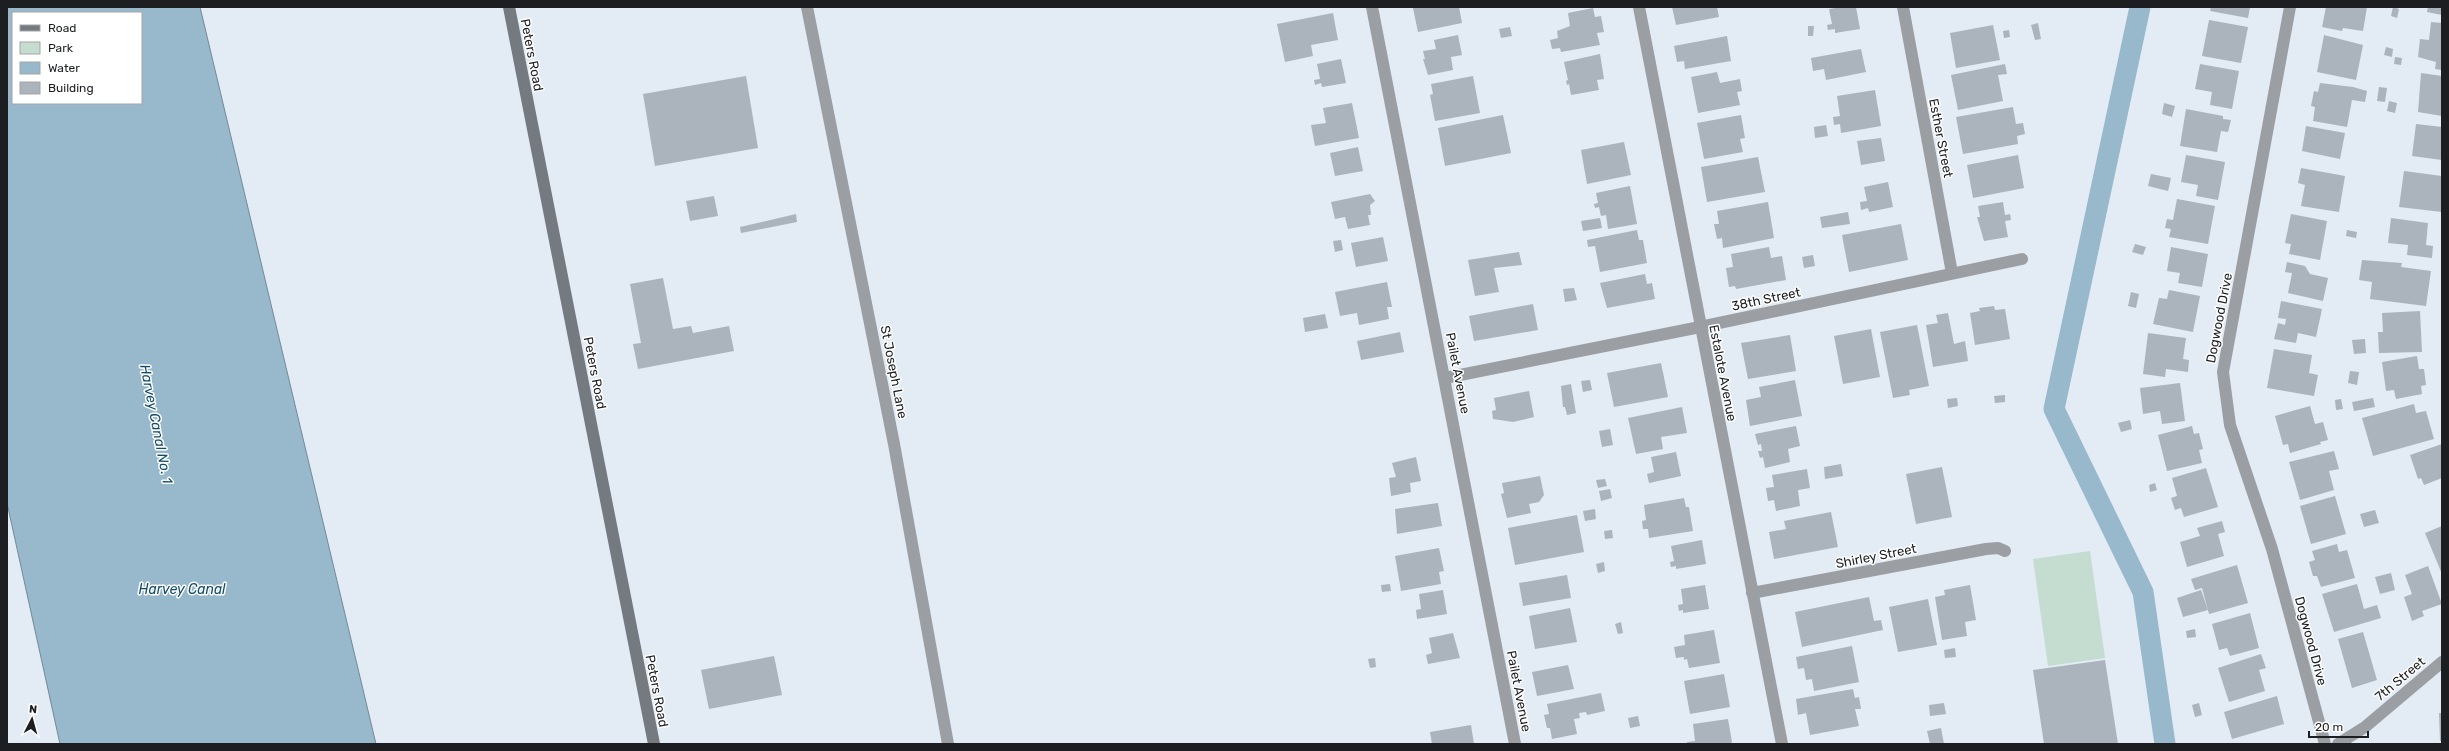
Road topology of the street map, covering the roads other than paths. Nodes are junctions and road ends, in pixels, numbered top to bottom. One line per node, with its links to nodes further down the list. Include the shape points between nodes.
1 (807, 7): 15 (street, St Joseph Lane, via 894,444)
2 (1372, 7): 10 (street, Pailet Avenue)
3 (1638, 7): 9 (street, Estalote Avenue)
4 (1903, 7): 8 (street, Esther Street)
5 (2290, 7): 18 (street, Dogwood Drive, via 2223,372 2230,425 2272,549)
6 (511, 8): 14 (main road, Peters Road)
7 (2022, 259): 8 (street, 38th Street)
8 (1952, 273): 9 (street, 38th Street)
9 (1700, 327): 10 (street, 38th Street); 12 (street, Estalote Avenue)
10 (1445, 378): 16 (street, Pailet Avenue)
11 (2005, 551): 12 (street, Shirley Street, via 1998,548 1986,549)
12 (1752, 593): 17 (street, Estalote Avenue)
13 (2442, 662): 19 (street, 7th Street, via 2365,727)
14 (654, 744)
15 (948, 744)
16 (1516, 744)
17 (1782, 744)
18 (2325, 744)
19 (2338, 744)

